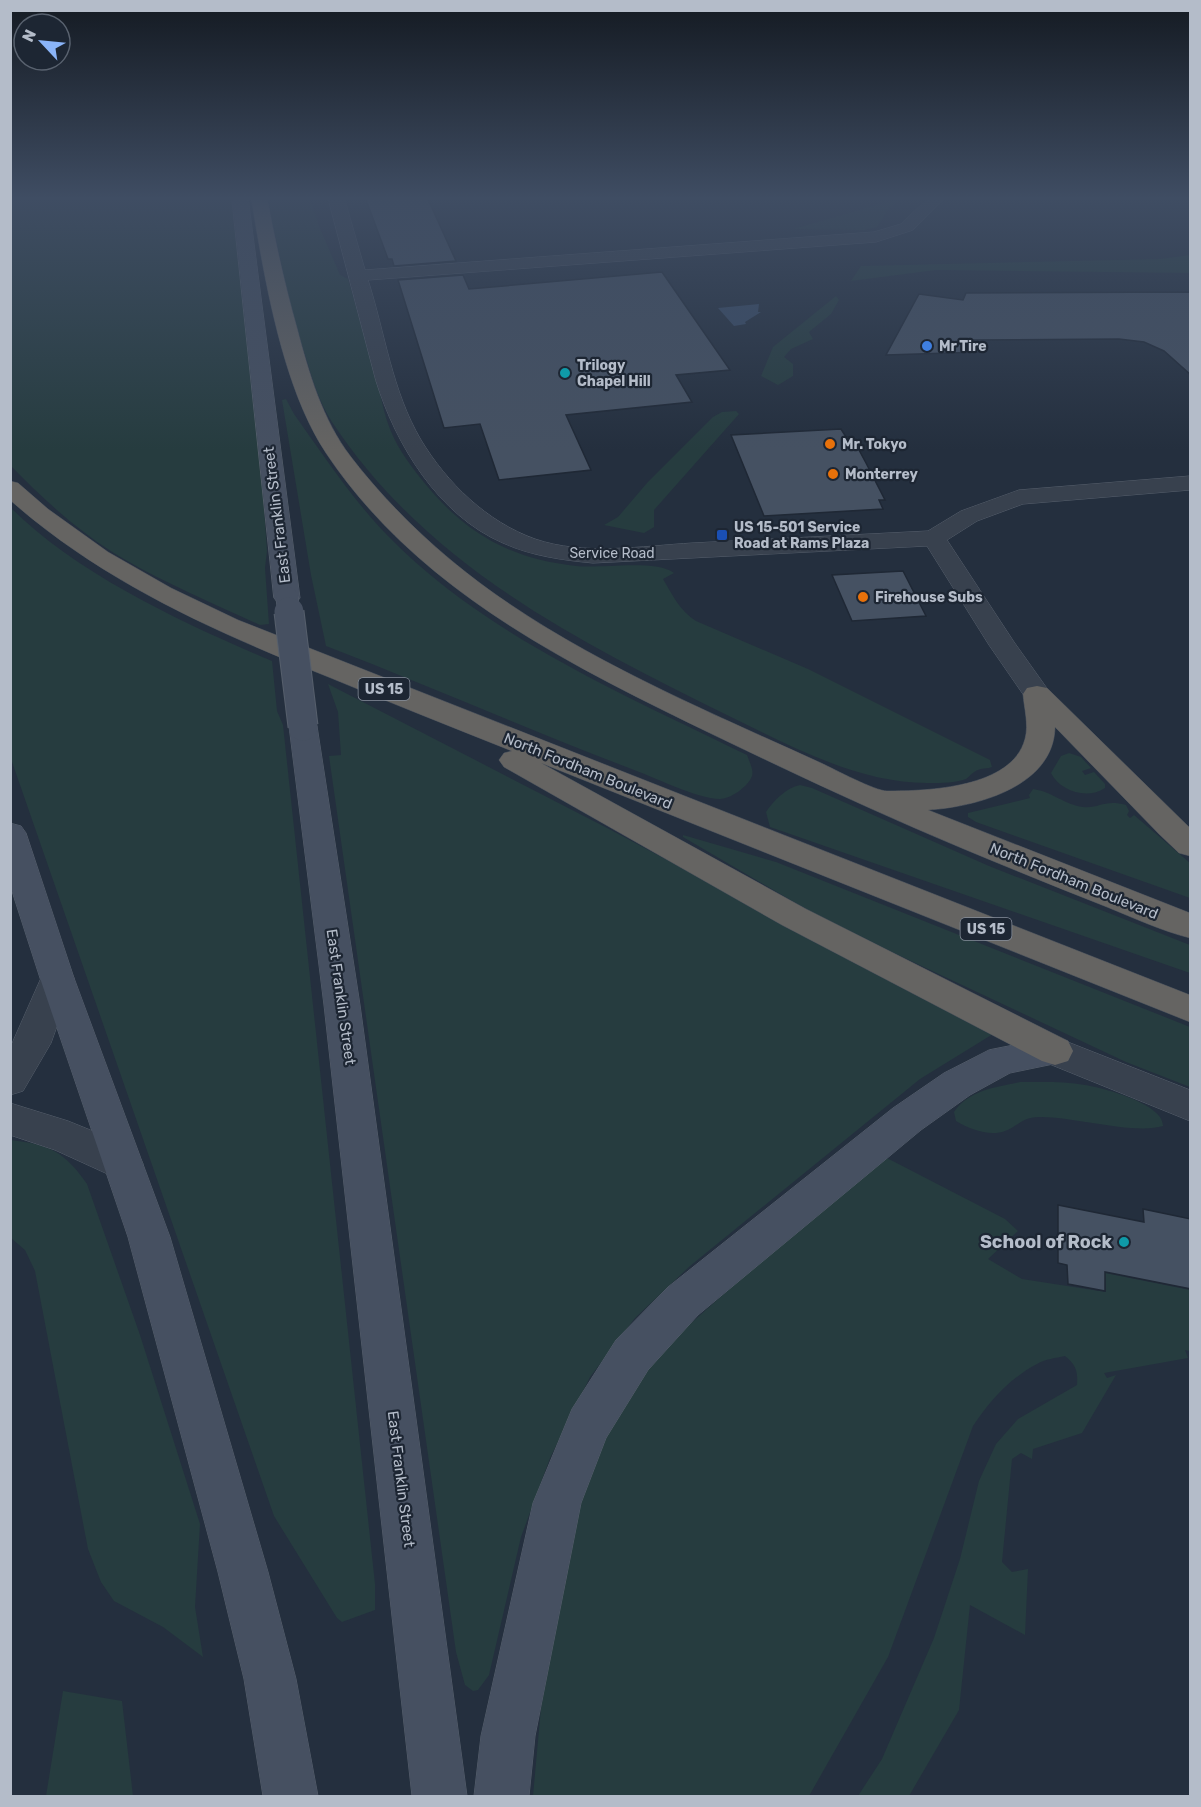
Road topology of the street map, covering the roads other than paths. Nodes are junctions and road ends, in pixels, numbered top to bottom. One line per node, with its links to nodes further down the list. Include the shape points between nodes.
1 (250, 281): 21 (main road, East Franklin Street, bridge)
2 (276, 281): 9 (highway, North Fordham Boulevard, via 310,407 332,447 425,552 535,634 776,754)
3 (360, 281): 6 (street, Service Road, via 392,394 410,439 458,502 488,527 516,542 546,551 593,556)
4 (1191, 483): 6 (street, via 1019,497 969,516)
5 (10, 488): 8 (highway, North Fordham Boulevard / US 15, via 62,533 119,571 170,598 264,642)
6 (934, 538): 7 (street)
7 (1037, 694): 9 (highway, via 1038,743 1012,774 980,790 956,796 921,801); 11 (highway, via 1128,788)
8 (409, 699): 14 (highway, North Fordham Boulevard / US 15); 15 (highway, via 736,885)
9 (875, 798): 12 (highway, North Fordham Boulevard, via 1066,880)
10 (10, 833): 13 (main road)
11 (1191, 845)
12 (1191, 926)
13 (57, 978): 16 (street, via 33,1043); 19 (main road)
14 (1191, 1009)
15 (1055, 1051): 17 (street); 22 (main road, via 1002,1060 957,1084 907,1119 682,1301 632,1354 588,1425 557,1503 508,1736)
16 (10, 1080)
17 (1191, 1106)
18 (10, 1119): 19 (street, via 88,1145)
19 (123, 1164): 20 (main road, via 149,1237 243,1572 270,1679)
20 (291, 1797)
21 (440, 1797)
22 (501, 1797)

